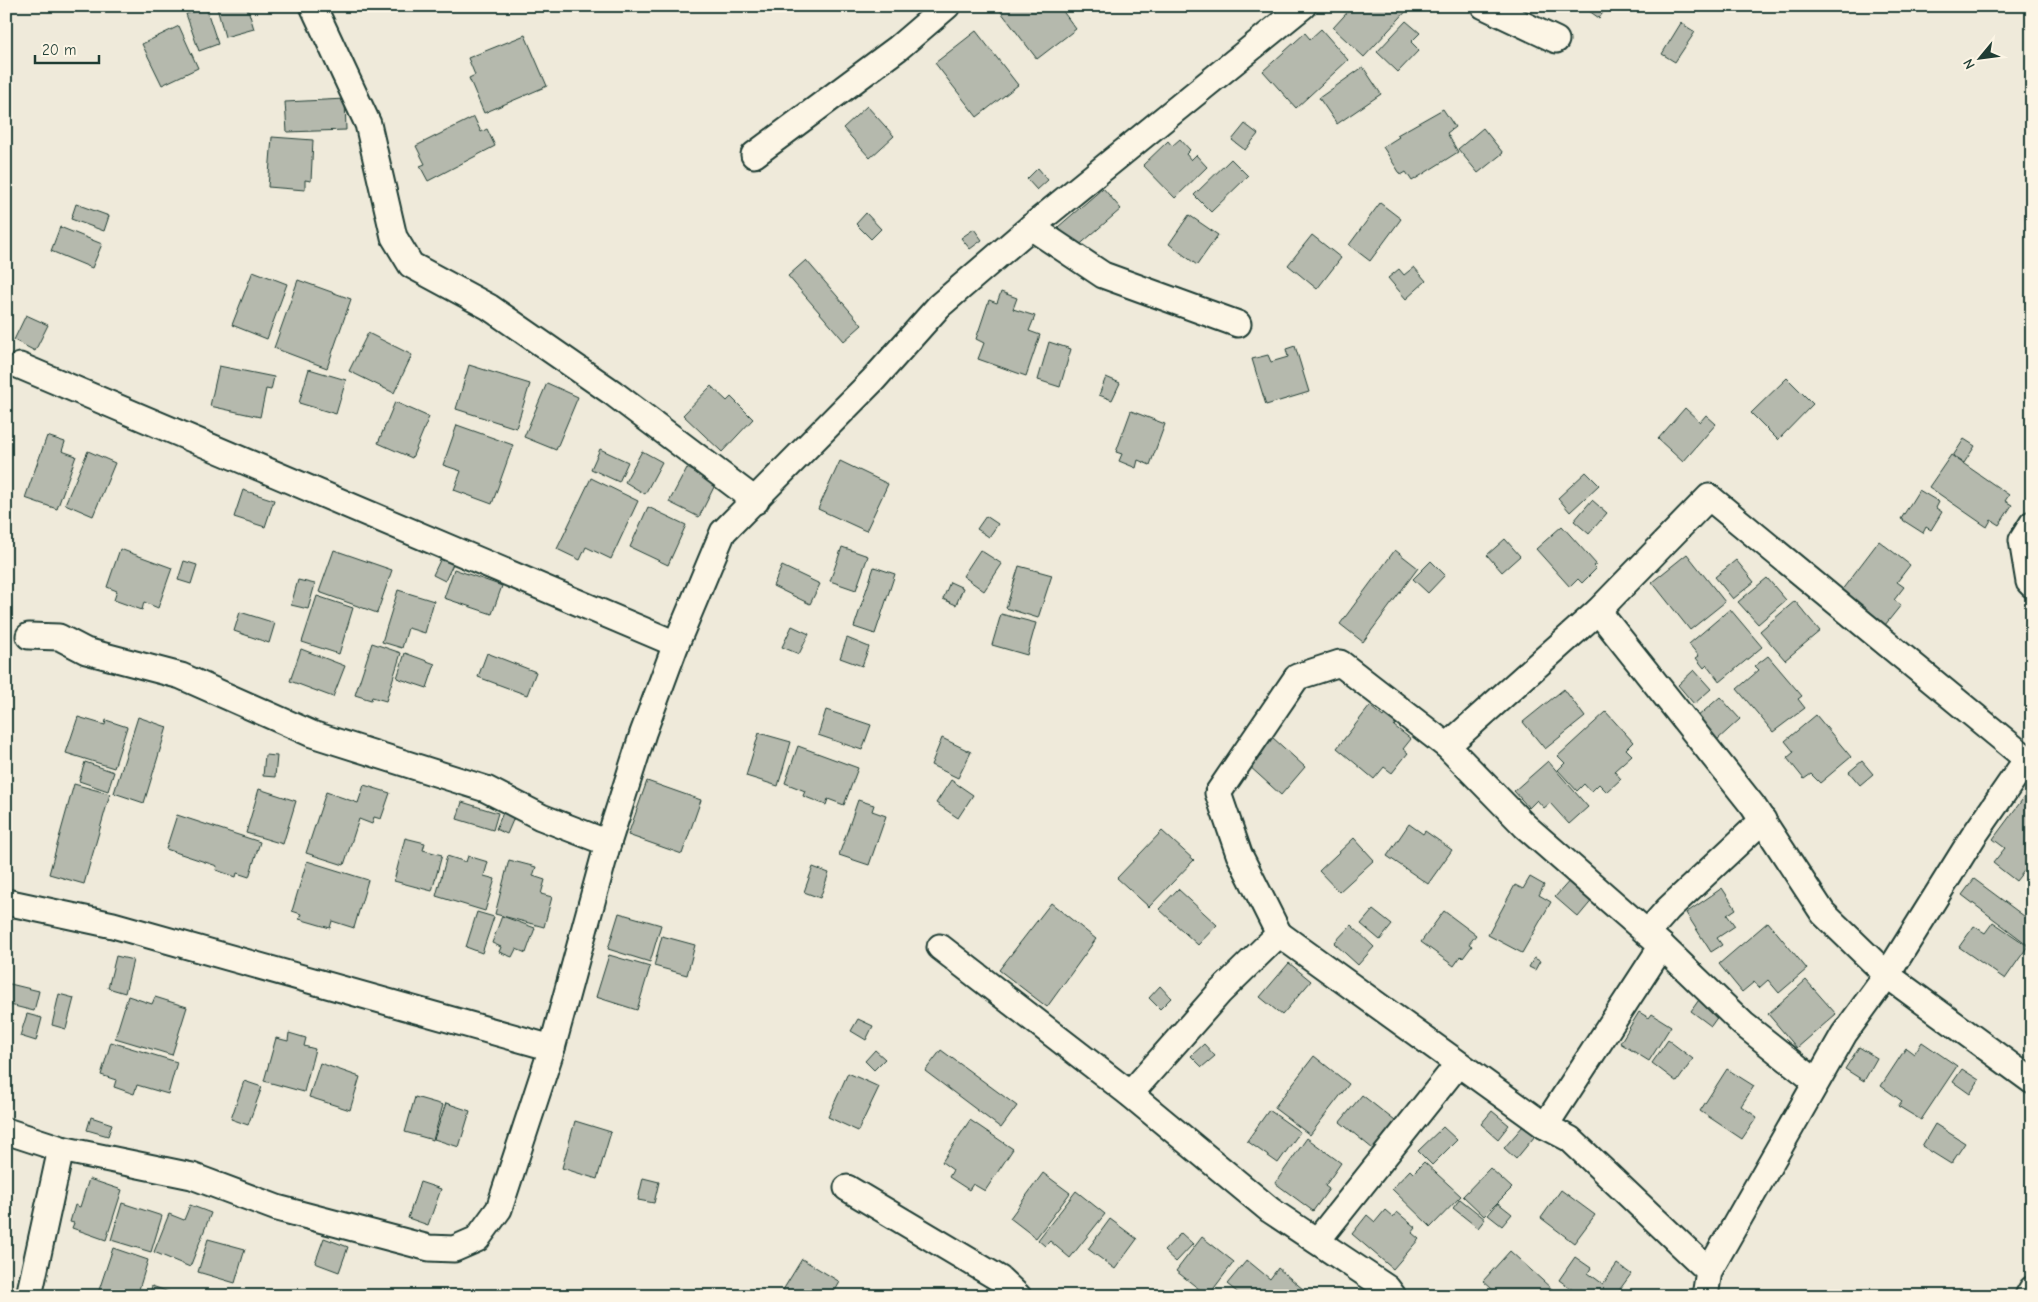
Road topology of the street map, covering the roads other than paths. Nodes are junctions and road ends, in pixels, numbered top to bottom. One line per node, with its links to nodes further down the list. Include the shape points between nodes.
1 (312, 6): 10 (street, via 368,124 394,238 411,265 489,307 613,393)
2 (947, 6): 6 (street, via 898,48)
3 (1303, 6): 7 (street)
4 (1484, 6): 5 (street)
5 (1556, 40)
6 (754, 155)
7 (1031, 227): 8 (street, via 1103,276); 10 (street, via 939,306 874,379)
8 (1238, 324)
9 (20, 366): 15 (street)
10 (756, 501): 15 (street, via 723,532)
11 (2032, 524): 12 (street, via 2022,540 2028,582)
12 (2032, 585)
13 (1598, 612): 16 (street); 17 (street); 23 (street, via 1709,497 2027,759 1973,837)
14 (29, 636): 18 (street, via 59,637 86,651 181,676 312,734 486,789 541,817)
15 (676, 644): 18 (street)
16 (1447, 746): 20 (street, via 1340,663 1297,678 1218,793 1239,854); 21 (street, via 1525,826)
17 (1763, 820): 21 (street, via 1668,909); 23 (street, via 1823,913)
18 (608, 843): 24 (street)
19 (6, 902): 24 (street, via 114,926)
20 (1279, 934): 25 (street); 28 (street, via 1220,992)
21 (1654, 939): 26 (street, via 1743,1024); 29 (street)
22 (940, 947): 28 (street)
23 (1886, 975): 26 (street); 27 (street)
24 (552, 1048): 31 (street, via 499,1209 477,1239 454,1249 429,1248 277,1208 192,1176)
25 (1458, 1064): 29 (street); 33 (street)
26 (1815, 1081): 34 (street)
27 (2032, 1081)
28 (1130, 1094): 33 (street, via 1270,1210)
29 (1545, 1126): 34 (street, via 1570,1139)
30 (6, 1131): 31 (street)
31 (61, 1149): 36 (street)
32 (846, 1188): 37 (street, via 1000,1279)
33 (1317, 1241): 38 (street, via 1387,1288)
34 (1709, 1271): 39 (street)
35 (2032, 1289): 40 (street)
36 (29, 1296)
37 (1018, 1296)
38 (1393, 1296)
39 (1705, 1296)
40 (2028, 1296)

